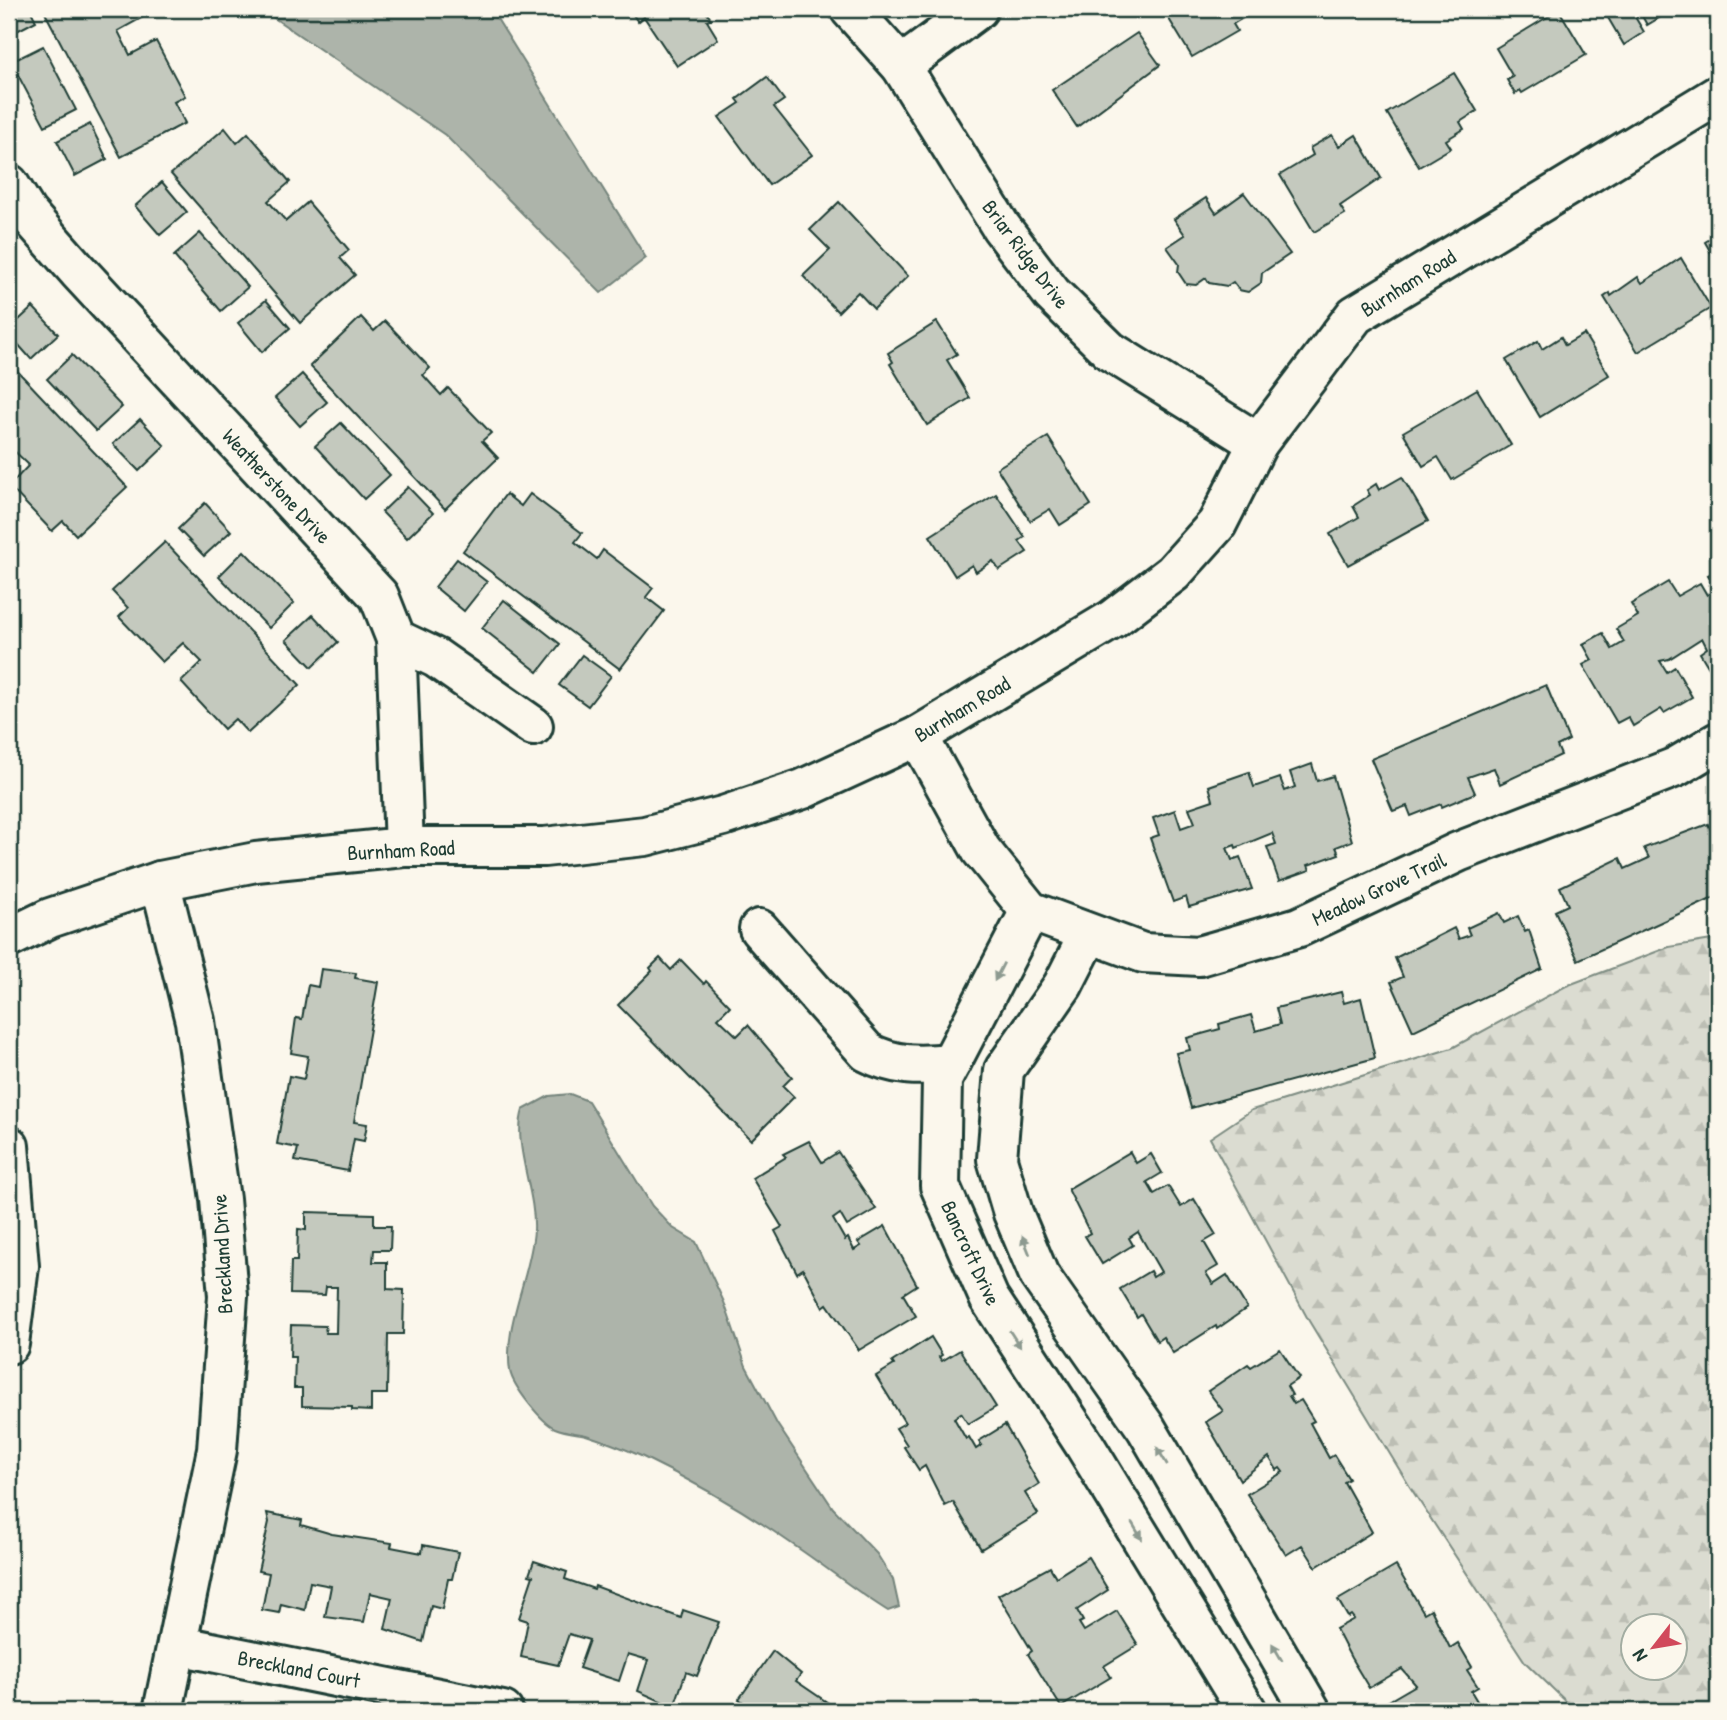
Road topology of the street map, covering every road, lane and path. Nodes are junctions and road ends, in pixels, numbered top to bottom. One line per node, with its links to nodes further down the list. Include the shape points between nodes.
1 (850, 9): 3 (street, Briar Ridge Drive)
2 (978, 9): 3 (street)
3 (901, 66): 6 (street, Briar Ridge Drive, via 1002,227 1052,294 1110,351)
4 (1718, 95): 6 (street, Burnham Road, via 1356,315)
5 (9, 184): 7 (street, Weatherstone Drive, via 27,213 78,271 379,596)
6 (1258, 443): 9 (street, Burnham Road, via 1217,524 1173,573 1112,619)
7 (396, 639): 8 (street, via 436,658); 11 (street, Weatherstone Drive)
8 (533, 726)
9 (918, 736): 11 (street, Burnham Road, via 803,789 645,836 544,847); 13 (street, via 981,850)
10 (1718, 742): 15 (street, Meadow Grove Trail, via 1676,767 1458,852 1299,927 1250,943 1199,956 1143,953)
11 (404, 847): 12 (street, Burnham Road, via 256,862)
12 (160, 881): 16 (street, Burnham Road, via 50,918); 26 (street, Breckland Drive, via 195,1021 220,1199 228,1296 217,1450)
13 (1030, 911): 15 (street, Meadow Grove Trail); 17 (street, Bancroft Drive, one-way to 17)
14 (758, 929): 17 (street, via 867,1052 887,1063)
15 (1089, 934): 19 (street, via 1063,985 1004,1070)
16 (9, 938)
17 (951, 1063): 18 (street, Bancroft Drive, via 942,1080)
18 (941, 1127): 19 (street); 23 (street, Bancroft Drive, one-way to 23, via 940,1186 989,1298)
19 (999, 1137): 22 (street, one-way to 19, via 1038,1276 997,1159)
20 (9, 1146): 21 (street, via 19,1266)
21 (9, 1344)
22 (1096, 1356): 23 (street); 24 (street, one-way to 22, via 1146,1427)
23 (1050, 1392): 25 (street, Bancroft Drive, one-way to 25)
24 (1212, 1540): 25 (street); 30 (street, one-way to 24)
25 (1164, 1576): 29 (street, Bancroft Drive)
26 (177, 1645): 27 (street, Breckland Drive); 28 (street, Breckland Court)
27 (163, 1711)
28 (503, 1711)
29 (1247, 1711)
30 (1311, 1711)

